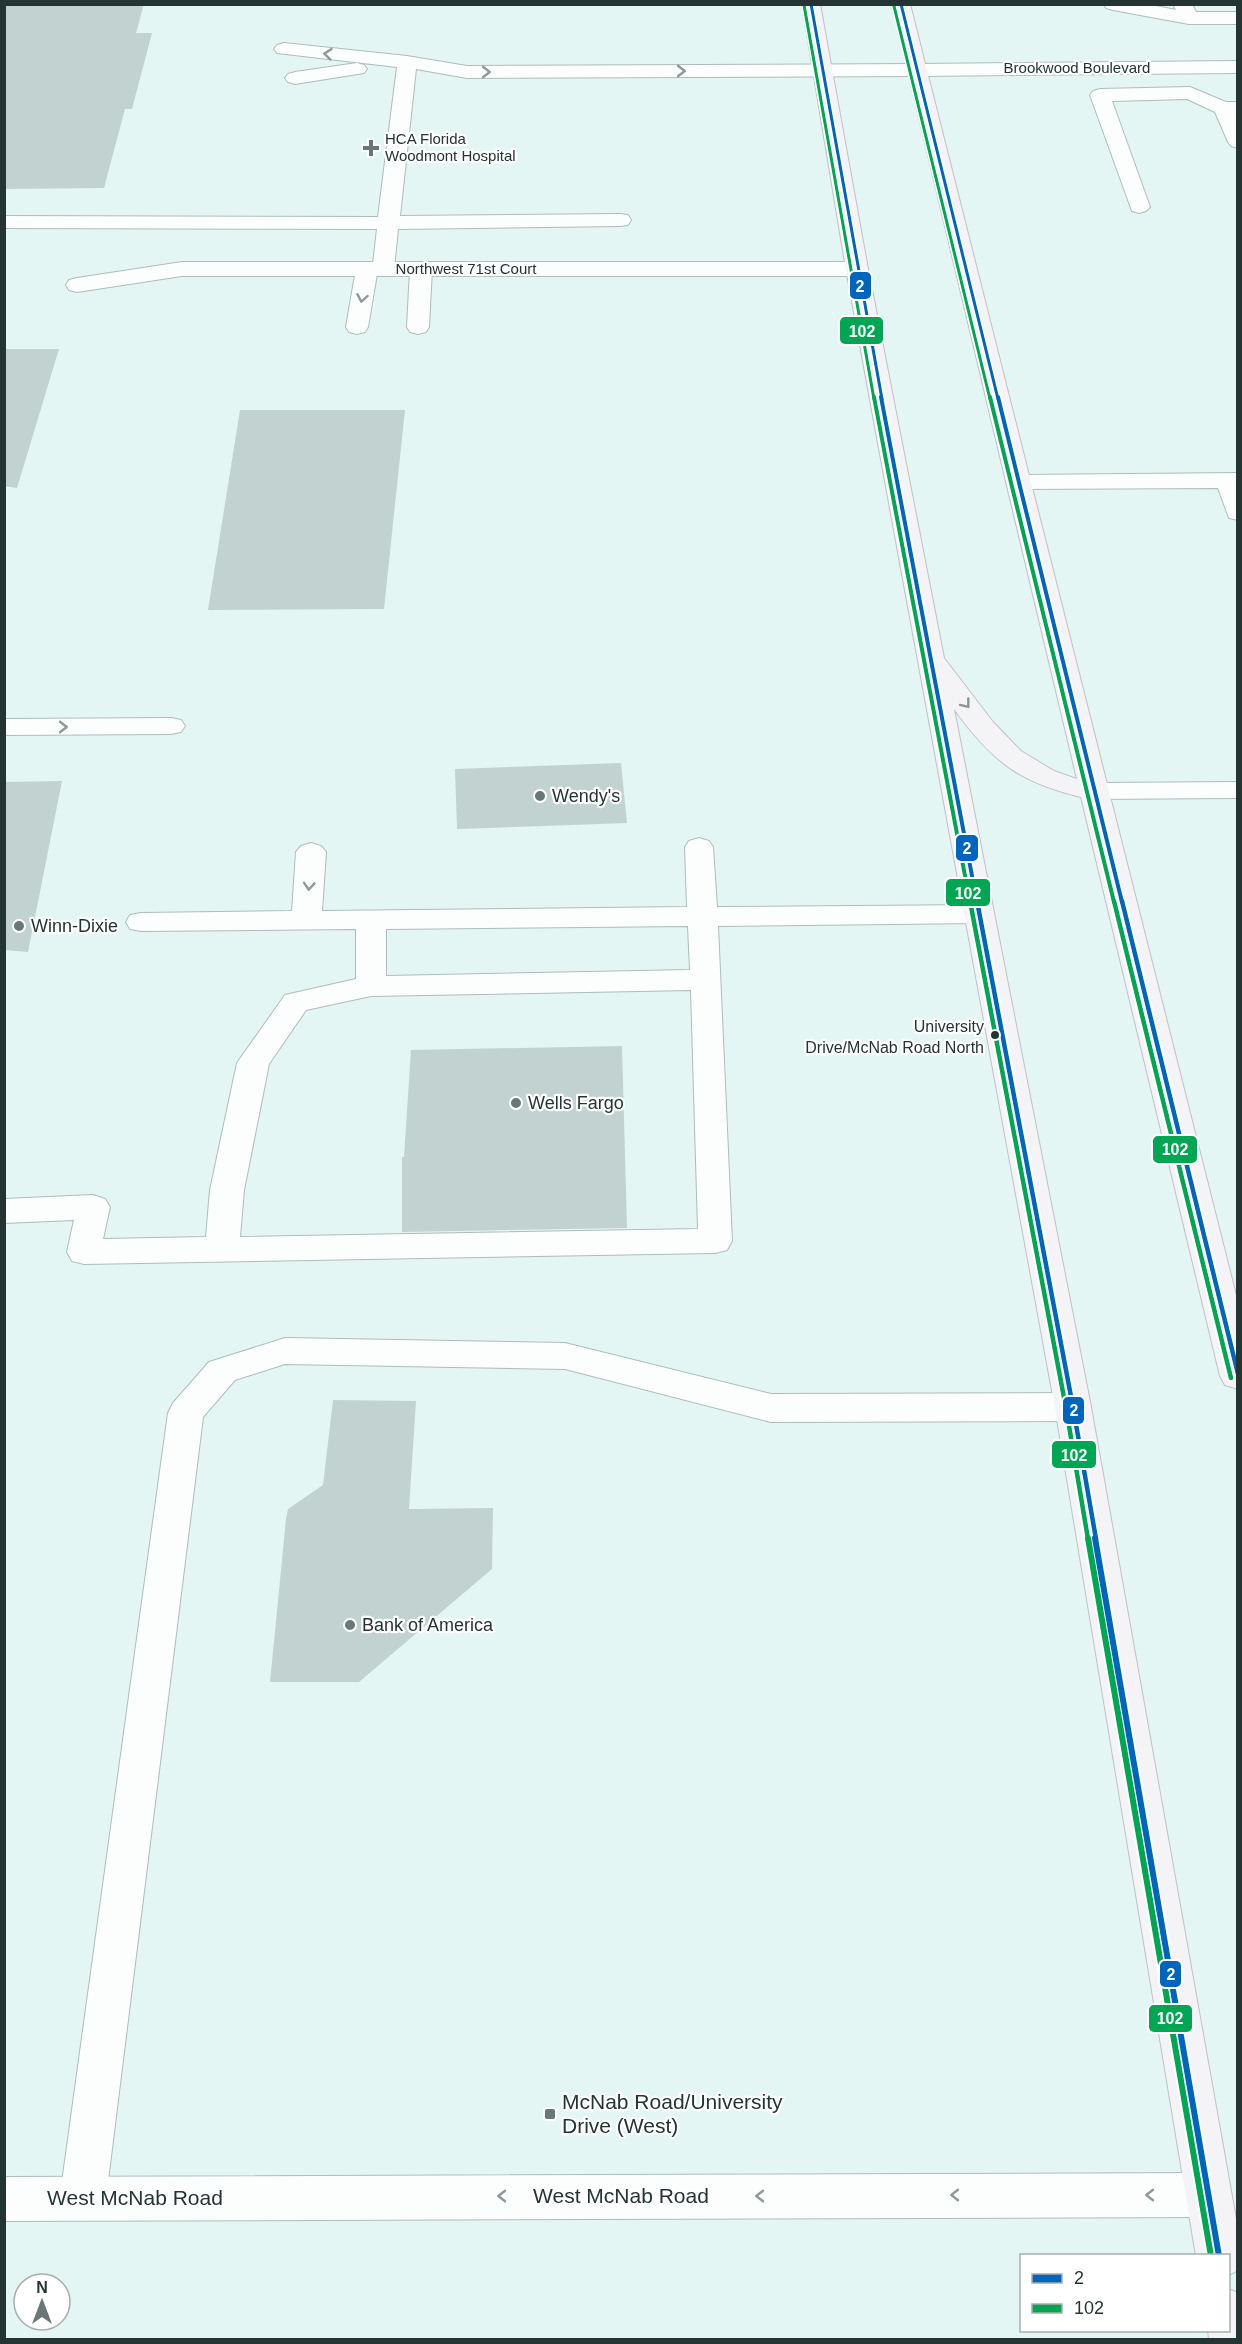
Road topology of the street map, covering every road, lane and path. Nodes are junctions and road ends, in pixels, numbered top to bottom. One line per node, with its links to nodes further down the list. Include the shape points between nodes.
1 (811, 4): 9 (main road)
2 (901, 4): 12 (main road)
3 (1113, 4): 4 (street)
4 (1186, 11): 5 (street)
5 (1238, 18)
6 (284, 50): 10 (street, one-way to 6)
7 (788, 51): 9 (street)
8 (648, 52): 10 (street, via 468,54)
9 (821, 61): 10 (street, one-way to 9, via 467,72); 12 (street, Brookwood Boulevard); 22 (main road)
10 (407, 62): 13 (street); 19 (street)
11 (1238, 67): 12 (street, Brookwood Boulevard)
12 (917, 70): 27 (main road)
13 (295, 78)
14 (1230, 108): 15 (street); 16 (street, via 1190,93 1100,95)
15 (1238, 142)
16 (1139, 207)
17 (620, 220): 19 (street)
18 (4, 222): 19 (street)
19 (388, 223): 20 (street)
20 (375, 269): 21 (street, Northwest 71st Court); 23 (street, Northwest 71st Court, via 182,269); 24 (street, one-way to 24)
21 (421, 269): 22 (street, Northwest 71st Court); 25 (street)
22 (857, 269): 29 (main road)
23 (77, 285)
24 (357, 327)
25 (418, 327)
26 (1233, 481): 27 (street); 28 (street)
27 (1018, 482): 33 (main road)
28 (1238, 513)
29 (931, 658): 33 (main road, one-way to 33, via 998,745 1016,761 1044,777); 36 (main road)
30 (171, 726): 31 (street, one-way to 30)
31 (4, 727)
32 (1238, 790): 33 (street)
33 (1094, 791): 45 (main road)
34 (699, 847): 37 (street)
35 (311, 852): 39 (street, one-way to 39)
36 (979, 914): 37 (street); 46 (main road)
37 (704, 917): 38 (street); 41 (street)
38 (371, 919): 39 (street); 42 (street)
39 (306, 920): 40 (street)
40 (141, 922)
41 (706, 980): 42 (street); 44 (street, via 715,1241)
42 (371, 986): 44 (street, via 296,1002 253,1063 227,1190)
43 (4, 1210): 44 (street, via 93,1207 84,1252)
44 (222, 1249)
45 (1238, 1376)
46 (1073, 1407): 47 (main road); 48 (street, via 771,1408 565,1356 285,1351 222,1371 186,1413)
47 (1223, 2195): 48 (street, West McNab Road, one-way to 48); 50 (main road)
48 (83, 2197): 49 (street, West McNab Road)
49 (4, 2199)
50 (1219, 2254)
51 (1230, 2323): 52 (main road)
52 (1233, 2340)

